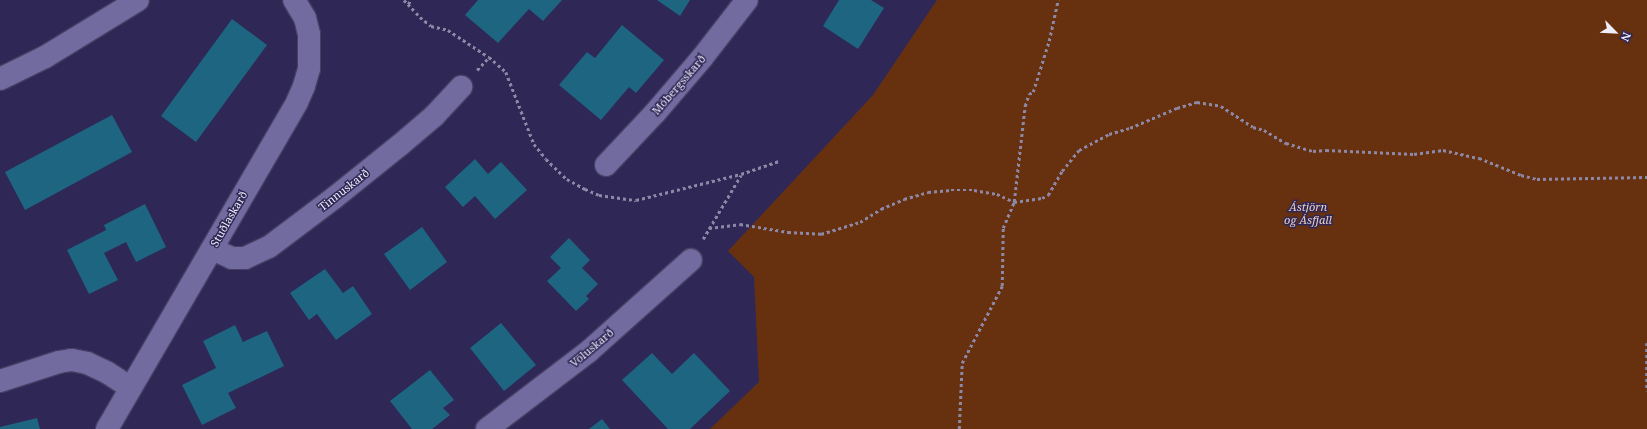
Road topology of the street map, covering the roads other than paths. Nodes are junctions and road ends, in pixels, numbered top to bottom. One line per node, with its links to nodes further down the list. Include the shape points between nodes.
1 (138, 0): 4 (street, via 45,57)
2 (294, 0): 7 (street, Stuðlaskarð, via 309,34 309,69 304,86)
3 (747, 0): 6 (street, Móbergsskarð, via 702,58)
4 (0, 79)
5 (462, 87): 7 (street, Tinnuskarð, via 434,116 400,145 269,247 245,258 232,258)
6 (606, 165)
7 (212, 249): 10 (street, Stuðlaskarð)
8 (690, 260): 12 (street, Völuskarð, via 588,352)
9 (0, 380): 10 (street, via 72,360 87,363)
10 (131, 388): 11 (street, Stuðlaskarð)
11 (107, 429)
12 (487, 429)

